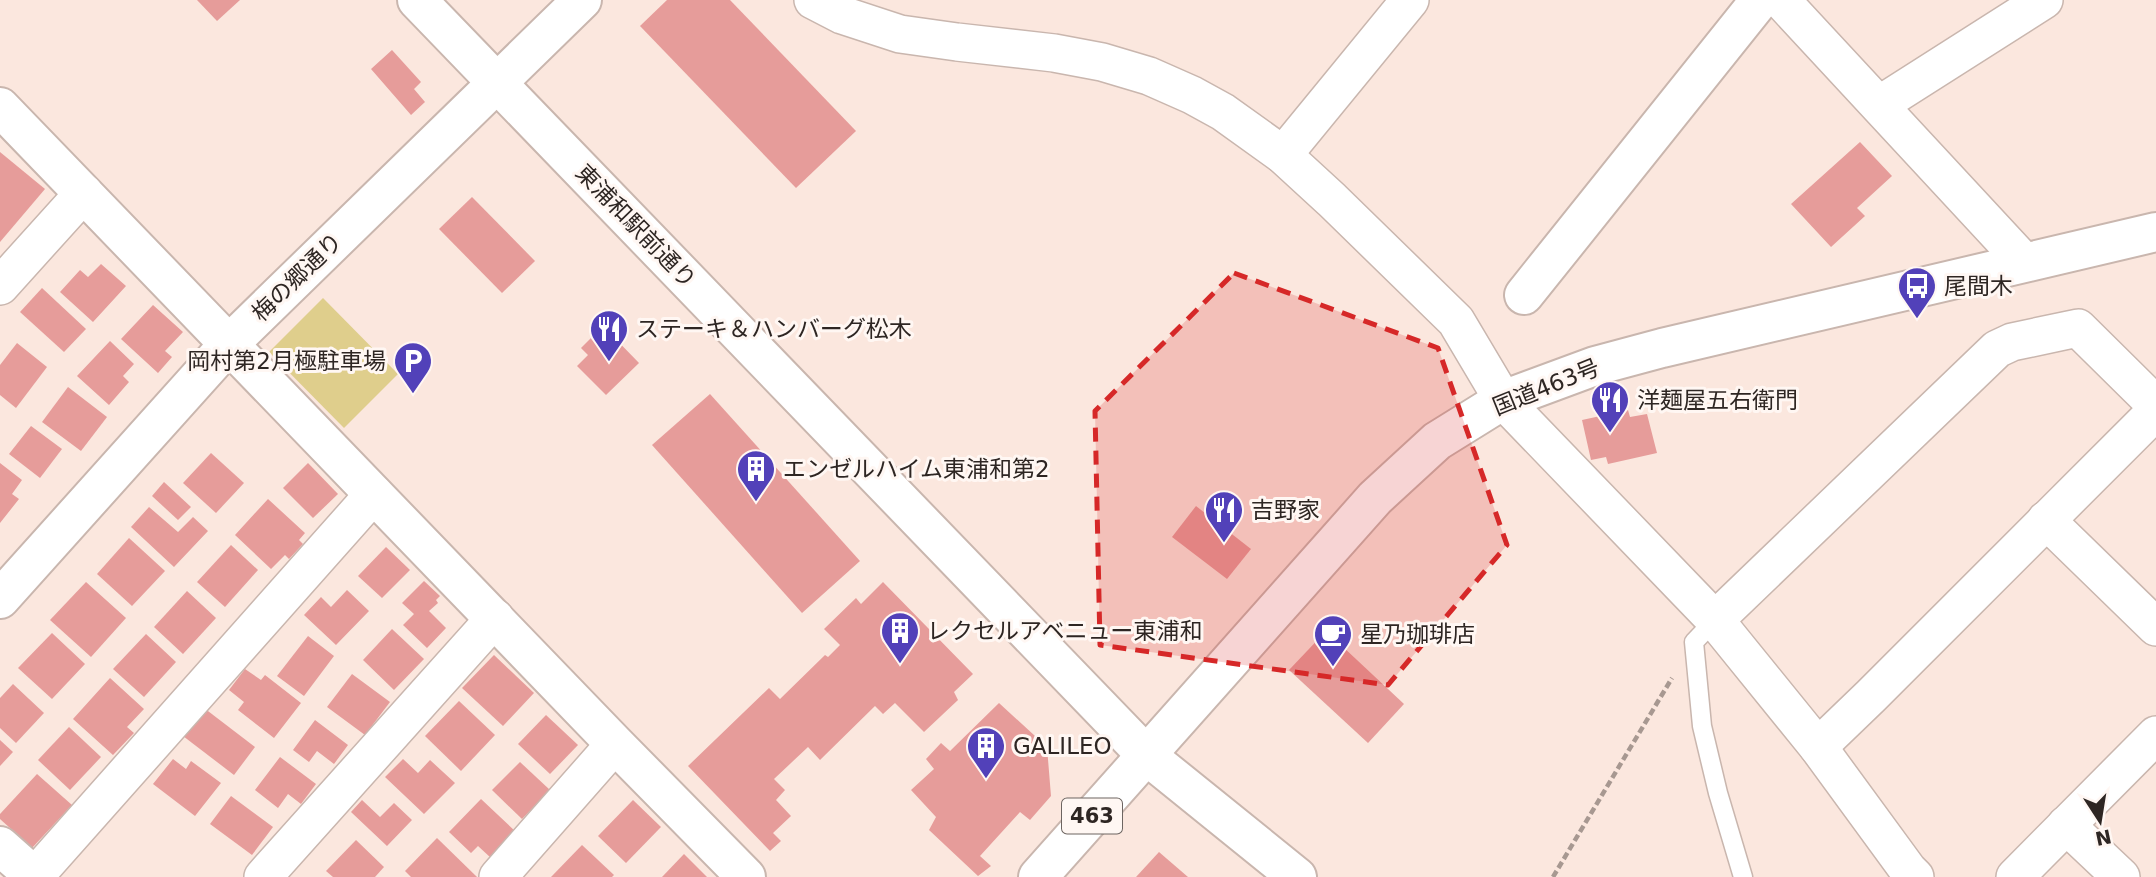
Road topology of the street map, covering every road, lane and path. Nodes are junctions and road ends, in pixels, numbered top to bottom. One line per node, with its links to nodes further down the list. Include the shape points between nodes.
1 (417, 0): 8 (main road, 東浦和駅前通り)
2 (582, 0): 8 (main road, 梅の郷通り)
3 (813, 0): 11 (street, via 900,34 1054,53 1149,76 1223,112)
4 (1410, 0): 11 (street)
5 (1760, 0): 16 (main road)
6 (1781, 0): 9 (street)
7 (2044, 0): 9 (street)
8 (497, 83): 17 (main road, 梅の郷通り); 30 (main road, 東浦和駅前通り)
9 (1879, 106): 14 (street)
10 (0, 107): 12 (main road)
11 (1283, 155): 18 (street, via 1456,321)
12 (84, 193): 15 (street); 17 (main road)
13 (2156, 232): 14 (main road, 国道463号 / 463)
14 (2024, 262): 18 (main road, 国道463号 / 463, via 1662,348 1595,366)
15 (0, 286)
16 (1524, 295)
17 (229, 344): 21 (main road); 23 (main road, 梅の郷通り)
18 (1503, 400): 26 (street); 30 (main road, 国道463号 / 463, via 1437,441 1375,498)
19 (2156, 405): 26 (street, via 2078,328 1997,349)
20 (2156, 411): 22 (street)
21 (374, 494): 24 (main road); 33 (street)
22 (2046, 520): 25 (street); 29 (street)
23 (0, 599)
24 (495, 618): 28 (main road); 34 (street)
25 (2156, 627)
26 (1704, 631): 29 (street); 39 (path); 40 (lane, via 1702,726)
27 (2156, 735): 31 (street)
28 (615, 744): 35 (street); 36 (main road)
29 (1818, 747): 41 (street)
30 (1146, 755): 37 (main road, 国道463号 / 463); 38 (main road, 東浦和駅前通り)
31 (2066, 825): 42 (street); 43 (street)
32 (0, 846): 33 (main road)
33 (35, 877)
34 (263, 877)
35 (498, 877)
36 (746, 877)
37 (1038, 877)
38 (1297, 877)
39 (1553, 877)
40 (1743, 877)
41 (1915, 877)
42 (2015, 877)
43 (2121, 877)

